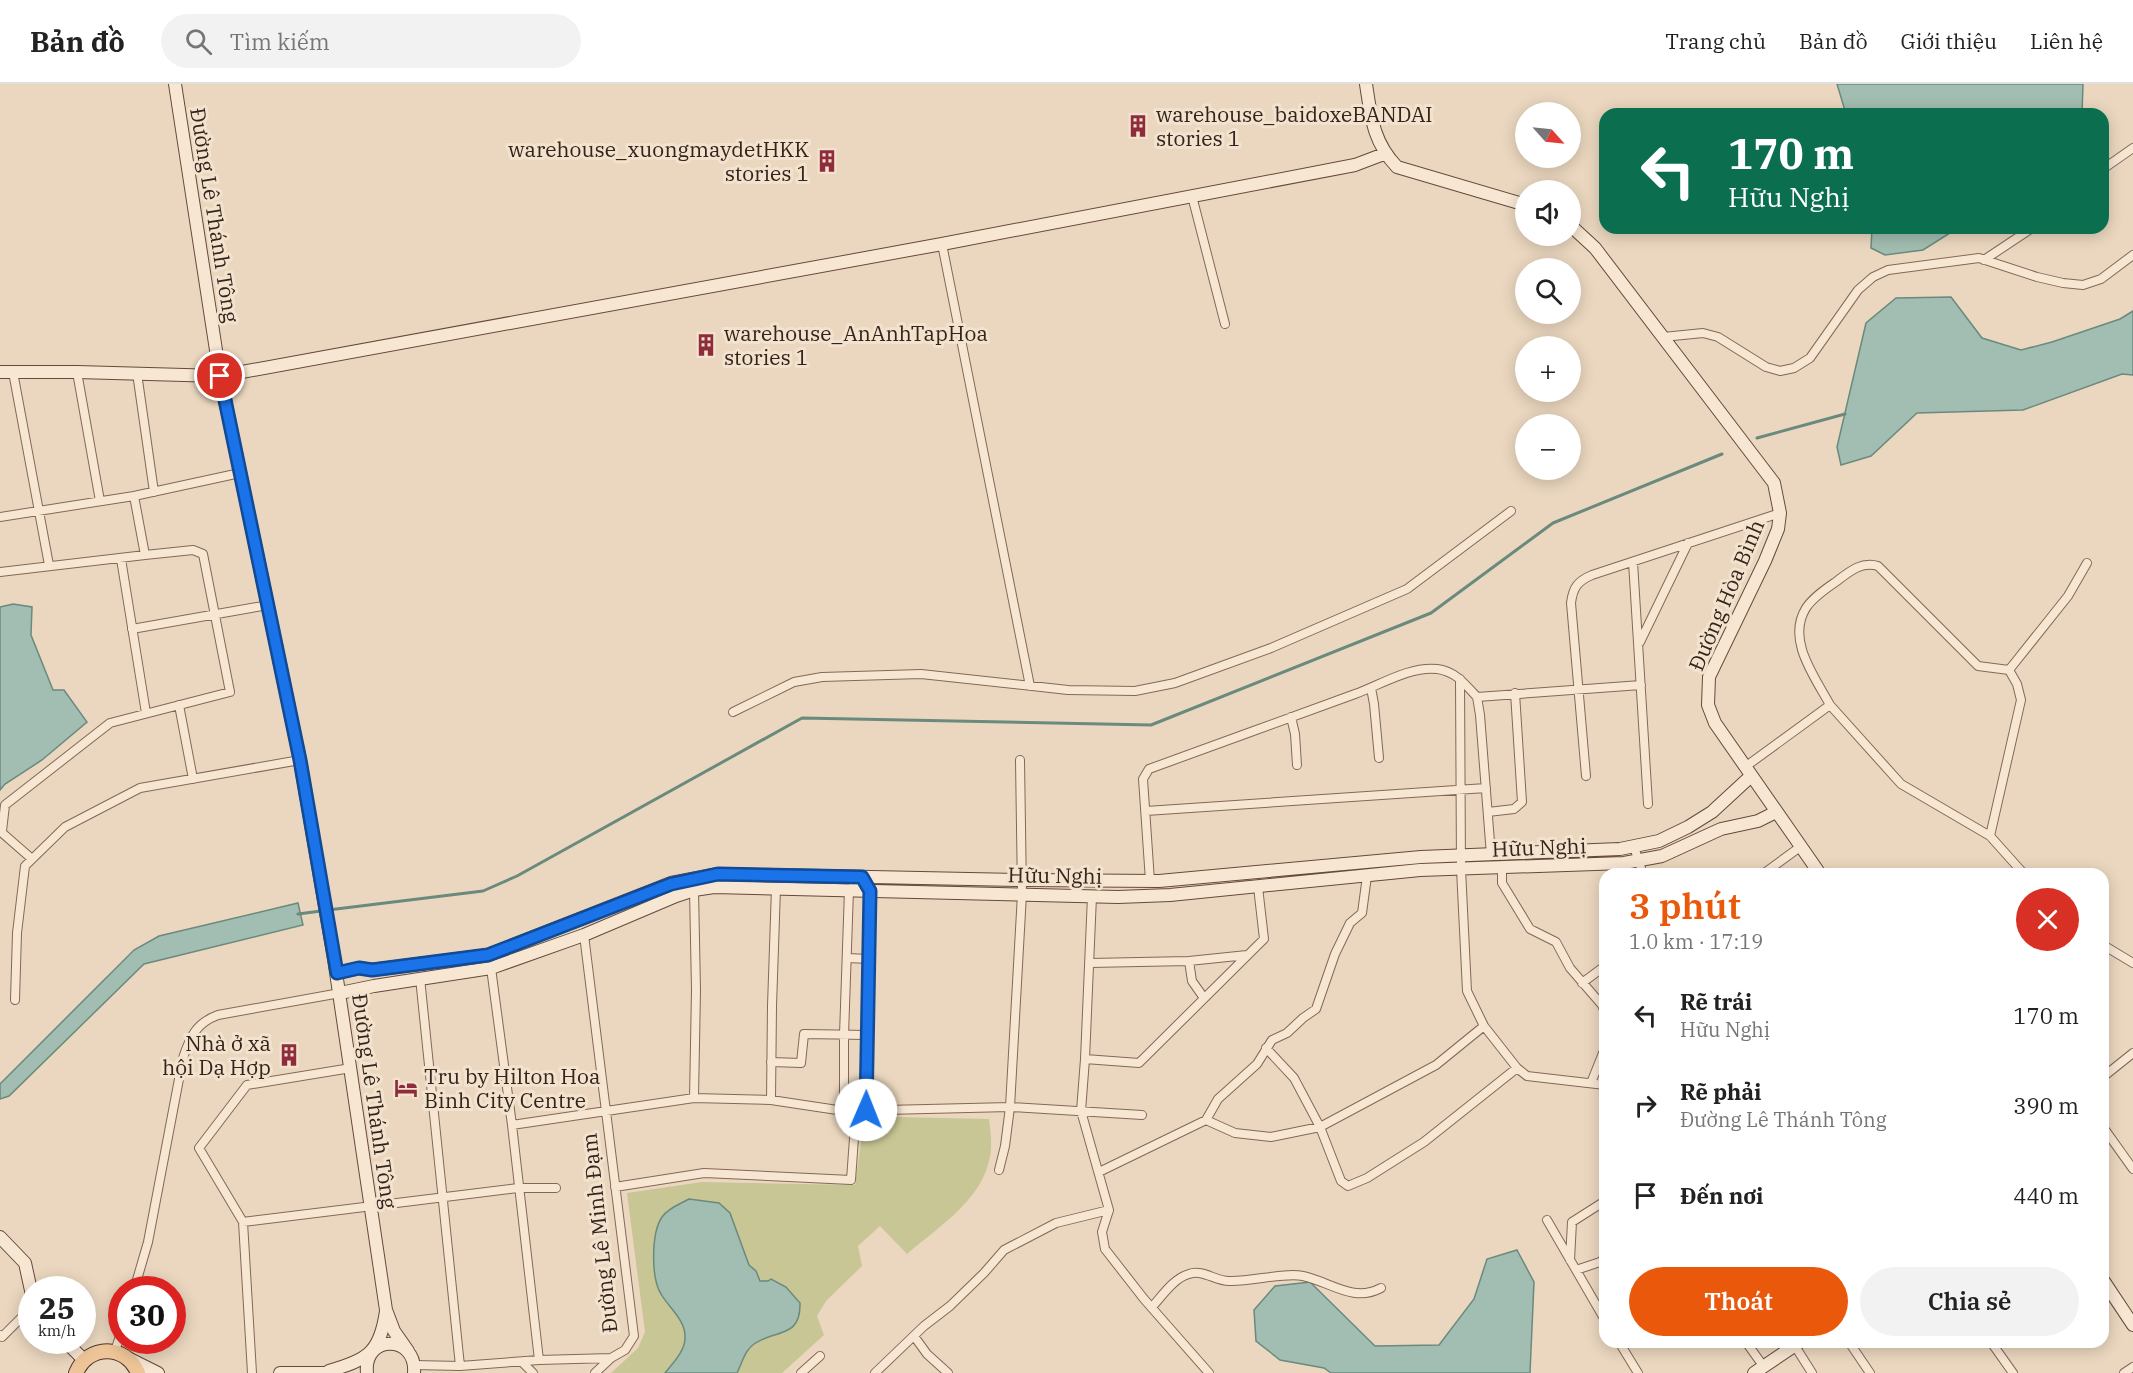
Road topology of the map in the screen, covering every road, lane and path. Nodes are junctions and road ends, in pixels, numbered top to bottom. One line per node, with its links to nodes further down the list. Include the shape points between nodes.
1 (175, 84): 19 (main road, Đường Lê Thánh Tông)
2 (1366, 84): 4 (main road, via 1374,131)
3 (2133, 148): 5 (street)
4 (1384, 154): 6 (main road, via 1355,165); 7 (main road, via 1397,166)
5 (2109, 165)
6 (1192, 196): 10 (main road); 13 (street)
7 (1515, 202)
8 (2023, 234): 12 (street)
9 (1581, 235): 14 (main road, Đường Hòa Bình)
10 (942, 244): 19 (main road); 42 (street)
11 (2133, 255): 12 (street, via 2102,279 2083,285 2037,277)
12 (1984, 260): 14 (street, via 1888,270 1874,277 1858,290 1810,358 1794,368 1766,367 1718,337 1703,333)
13 (1225, 324)
14 (1663, 337): 26 (main road, Đường Hòa Bình, via 1774,483)
15 (0, 372): 16 (main road)
16 (13, 372): 17 (main road); 24 (street)
17 (77, 372): 18 (main road); 23 (street)
18 (137, 373): 19 (main road); 21 (street)
19 (220, 376): 20 (main road, Đường Lê Thánh Tông)
20 (240, 472): 21 (street); 35 (main road, Đường Lê Thánh Tông)
21 (154, 492): 22 (street)
22 (134, 496): 23 (street); 29 (street)
23 (100, 501): 24 (street)
24 (38, 511): 27 (street); 33 (street)
25 (1511, 511): 42 (street, via 1407,589 1251,656 1175,683 1135,691)
26 (1780, 513): 28 (street); 56 (main road, Đường Hòa Bình, via 1765,561 1709,677 1708,705 1715,723)
27 (0, 517)
28 (1688, 543): 31 (street); 38 (street)
29 (145, 555): 30 (street); 36 (street, via 201,552)
30 (121, 559): 33 (street); 37 (street)
31 (1633, 562): 38 (street); 44 (street, via 1582,579 1572,592)
32 (2087, 563): 39 (street, via 2068,596)
33 (49, 565): 34 (street)
34 (0, 572)
35 (268, 605): 36 (street); 53 (main road, Đường Lê Thánh Tông)
36 (215, 614): 37 (street); 47 (street, via 230,692)
37 (132, 629): 50 (street)
38 (1639, 644): 41 (street)
39 (2009, 670): 48 (street, via 1978,666 1878,566 1864,564 1844,575 1807,606 1800,621 1800,644); 66 (street, via 2020,700)
40 (1460, 679): 43 (street, via 1450,671 1435,668 1412,671); 46 (street); 60 (street)
41 (1641, 685): 44 (street); 61 (street)
42 (1030, 686): 49 (street, via 921,674 822,677 794,682)
43 (1371, 688): 51 (street); 52 (street)
44 (1580, 689): 45 (street); 57 (street)
45 (1515, 693): 46 (street); 63 (street, via 1522,802 1514,808)
46 (1477, 697): 59 (street)
47 (179, 705): 50 (street); 58 (street)
48 (1830, 705): 56 (street); 66 (street, via 1901,784)
49 (733, 712)
50 (146, 713): 65 (street, via 110,723 5,805)
51 (1291, 717): 55 (street); 62 (street, via 1149,769 1143,779)
52 (1379, 758)
53 (300, 760): 58 (street); 104 (main road, Đường Lê Thánh Tông)
54 (1020, 760): 81 (street)
55 (1297, 765)
56 (1748, 771): 64 (main road, Đường Hòa Bình); 67 (main road, Hữu Nghị, via 1712,812 1659,841)
57 (1586, 776)
58 (193, 779): 71 (street, via 140,788 65,827)
59 (1486, 788): 60 (street); 63 (street)
60 (1461, 790): 62 (street); 69 (street)
61 (1648, 804)
62 (1146, 811): 83 (street)
63 (1488, 812): 70 (street)
64 (1776, 812): 68 (main road, Đường Hòa Bình); 72 (main road, Hữu Nghị, via 1758,821 1721,829 1662,856)
65 (1, 831): 71 (street)
66 (1990, 836): 77 (street)
67 (1634, 847): 70 (main road, Hữu Nghị); 72 (street)
68 (1800, 847): 75 (street); 76 (main road, Đường Hòa Bình)
69 (1461, 855): 70 (main road, Hữu Nghị); 78 (street); 83 (main road, Hữu Nghị)
70 (1491, 855)
71 (32, 859): 109 (street, via 25,866 21,899)
72 (1637, 861): 73 (main road, Hữu Nghị); 74 (street)
73 (1502, 868): 78 (main road, Hữu Nghị); 106 (street, via 1502,883 1530,928 1556,942)
74 (1640, 868)
75 (1771, 868)
76 (1816, 868)
77 (2019, 868)
78 (1461, 869): 79 (main road, Hữu Nghị); 111 (street, via 1467,991)
79 (1366, 876): 84 (main road, Hữu Nghị); 114 (street, via 1362,913 1350,923 1335,954 1316,1009)
80 (862, 877): 81 (main road, Hữu Nghị); 87 (street); 88 (street); 93 (main road, Hữu Nghị, via 696,877)
81 (1022, 880): 82 (main road, Hữu Nghị); 89 (street)
82 (1117, 881): 83 (main road, Hữu Nghị); 91 (main road)
83 (1150, 881)
84 (1258, 887): 91 (main road, Hữu Nghị); 96 (street, via 1264,939)
85 (777, 888): 86 (main road, Hữu Nghị); 87 (main road, Hữu Nghị); 117 (street)
86 (694, 890): 92 (main road, Hữu Nghị); 124 (street)
87 (849, 890): 88 (main road, Hữu Nghị); 97 (street)
88 (870, 891): 89 (main road, Hữu Nghị); 98 (street)
89 (1022, 894): 90 (main road, Hữu Nghị); 126 (street)
90 (1092, 896): 91 (main road, Hữu Nghị); 100 (street)
91 (1118, 897)
92 (584, 935): 95 (main road, Hữu Nghị); 127 (street, Đường Lê Minh Đạm)
93 (534, 937): 95 (main road); 104 (main road, Hữu Nghị, via 488,955)
94 (2109, 949): 101 (street)
95 (539, 951): 102 (main road, Hữu Nghị)
96 (1248, 955): 99 (street); 108 (street)
97 (847, 958): 98 (street); 112 (street)
98 (869, 959): 113 (street)
99 (1189, 961): 100 (street); 108 (street, via 1192,981)
100 (1090, 963): 116 (street)
101 (2133, 963)
102 (491, 968): 105 (main road, Hữu Nghị); 133 (street)
103 (1599, 970): 106 (street)
104 (337, 973): 107 (main road, Đường Lê Thánh Tông)
105 (420, 978): 107 (main road, Hữu Nghị); 142 (street)
106 (1582, 982): 110 (street)
107 (340, 993): 119 (main road, Đường Lê Thánh Tông); 153 (street, via 218,1015 196,1029 183,1058)
108 (1204, 998): 116 (street, via 1139,1063)
109 (15, 1000)
110 (1599, 1004)
111 (1484, 1026): 120 (street); 134 (street, via 1436,1065)
112 (844, 1035): 113 (street); 117 (street, via 804,1034 801,1063); 129 (street)
113 (867, 1035): 128 (street)
114 (1266, 1048): 132 (street, via 1257,1064 1218,1099); 134 (street, via 1294,1078)
115 (2133, 1053): 121 (street)
116 (1085, 1059): 130 (street)
117 (771, 1062): 125 (street)
118 (1599, 1063): 122 (street)
119 (351, 1068): 144 (main road, Đường Lê Thánh Tông); 147 (street, via 247,1085 199,1148)
120 (1517, 1068): 122 (street, via 1534,1078); 134 (street, via 1424,1142 1352,1185 1341,1181)
121 (2109, 1072)
122 (1591, 1083): 123 (street)
123 (1599, 1084)
124 (694, 1098): 125 (street); 127 (street)
125 (771, 1100): 129 (street)
126 (1010, 1107): 128 (street); 130 (street); 137 (street)
127 (606, 1110): 133 (street); 139 (street, Đường Lê Minh Đạm)
128 (861, 1110): 129 (street); 139 (street, via 851,1180 704,1173)
129 (844, 1111)
130 (1081, 1111): 131 (street); 138 (street)
131 (1142, 1115)
132 (1206, 1120): 134 (street, via 1235,1133 1271,1137); 138 (street)
133 (512, 1125): 140 (street)
134 (1320, 1127)
135 (2109, 1135): 136 (street)
136 (2133, 1169)
137 (999, 1170)
138 (1099, 1172): 145 (street)
139 (615, 1187): 174 (street, Đường Lê Minh Đạm, via 633,1336 625,1350)
140 (518, 1188): 141 (street); 142 (street); 176 (street)
141 (556, 1188)
142 (442, 1197): 144 (street); 179 (street)
143 (1599, 1205): 149 (street, via 1572,1222)
144 (371, 1206): 147 (street); 157 (main road, Đường Lê Thánh Tông)
145 (1109, 1210): 156 (street, via 1102,1232 1105,1249); 161 (street, via 1056,1222 1004,1250 984,1274)
146 (1548, 1220): 149 (street)
147 (243, 1222): 187 (street)
148 (0, 1237): 152 (main road, via 25,1263)
149 (1570, 1260): 151 (street)
150 (1599, 1262): 151 (street)
151 (1576, 1270): 158 (street)
152 (28, 1276)
153 (138, 1276)
154 (1381, 1288): 156 (street, via 1359,1295 1299,1275 1229,1281 1193,1272 1184,1275)
155 (2109, 1289): 160 (main road)
156 (1152, 1307): 195 (street)
157 (386, 1310): 170 (main road, Đường Lê Thánh Tông); 171 (main road, Đường Lê Thánh Tông, via 383,1332)
158 (1599, 1310)
159 (18, 1320): 162 (street)
160 (2133, 1325)
161 (914, 1336): 193 (street); 194 (street)
162 (1, 1337)
163 (1623, 1348): 196 (street)
164 (1749, 1348): 182 (street)
165 (1791, 1348): 182 (main road)
166 (1799, 1348): 197 (street)
167 (1853, 1348): 198 (street)
168 (1995, 1348): 199 (street)
169 (108, 1351): 178 (main road, via 99,1352)
170 (408, 1351): 171 (main road, via 386,1344); 181 (main road, Đường Lê Thánh Tông)
171 (372, 1352): 183 (main road); 189 (main road, Đường Lê Thánh Tông)
172 (120, 1354): 175 (main road)
173 (820, 1356): 192 (street)
174 (611, 1358): 176 (street, Đường Lê Minh Đạm); 191 (street)
175 (129, 1359): 185 (main road); 186 (main road)
176 (539, 1360): 177 (street, Đường Lê Minh Đạm)
177 (522, 1362): 179 (street, Đường Lê Minh Đạm); 190 (street)
178 (81, 1365): 184 (main road)
179 (460, 1366): 181 (street, Đường Lê Minh Đạm)
180 (2133, 1367): 200 (street)
181 (414, 1369)
182 (1759, 1370)
183 (333, 1372): 188 (main road)
184 (65, 1373)
185 (138, 1373)
186 (158, 1373)
187 (252, 1373)
188 (280, 1373)
189 (367, 1373)
190 (533, 1373)
191 (595, 1373)
192 (801, 1373)
193 (875, 1373)
194 (948, 1373)
195 (1209, 1373)
196 (1638, 1373)
197 (1812, 1373)
198 (1870, 1373)
199 (2013, 1373)
200 (2124, 1373)

